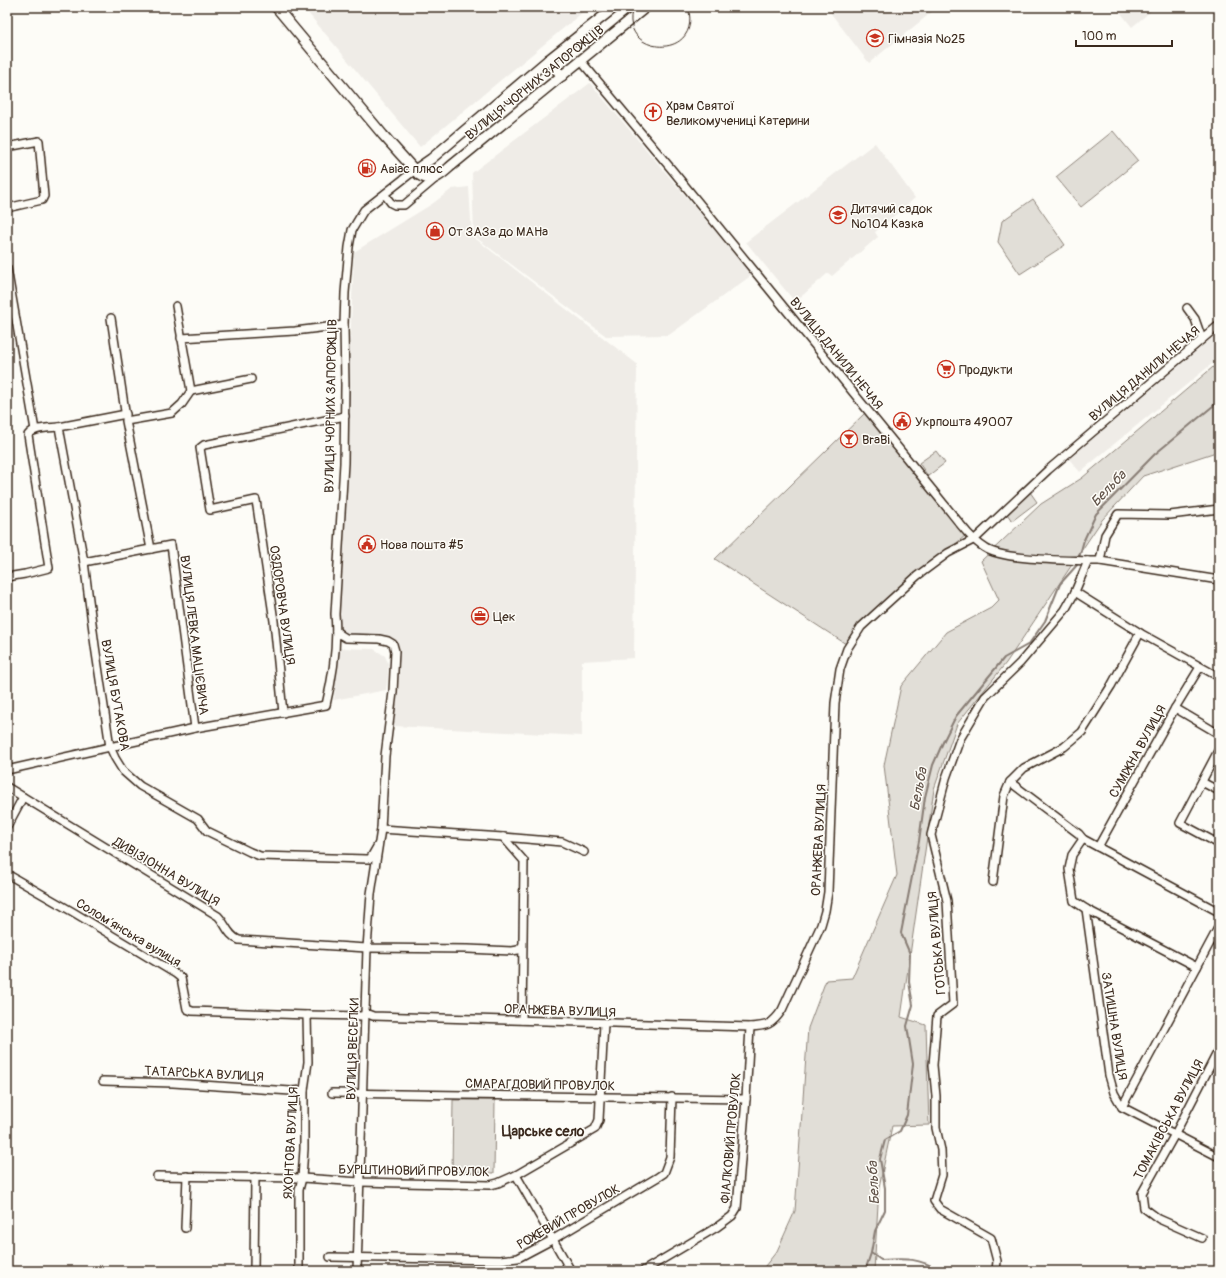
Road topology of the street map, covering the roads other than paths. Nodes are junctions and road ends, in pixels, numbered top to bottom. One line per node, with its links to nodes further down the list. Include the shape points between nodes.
1 (276, 7): 8 (main road)
2 (615, 7): 4 (main road, ВУЛИЦЯ ЧОРНИХ ЗАПОРОЖЦІВ)
3 (646, 7): 5 (main road, ВУЛИЦЯ ЧОРНИХ ЗАПОРОЖЦІВ)
4 (548, 60): 6 (main road); 8 (main road, ВУЛИЦЯ ЧОРНИХ ЗАПОРОЖЦІВ)
5 (581, 61): 6 (main road, ВУЛИЦЯ ЧОРНИХ ЗАПОРОЖЦІВ); 27 (street, ВУЛИЦЯ ДАНИЛИ НЕЧАЯ)
6 (562, 76): 9 (main road, ВУЛИЦЯ ЧОРНИХ ЗАПОРОЖЦІВ)
7 (7, 147): 11 (street, via 39,141 44,196 42,200)
8 (415, 170): 9 (main road, via 424,178); 10 (street, ВУЛИЦЯ ЧОРНИХ ЗАПОРОЖЦІВ)
9 (438, 177): 10 (street, ВУЛИЦЯ ЧОРНИХ ЗАПОРОЖЦІВ, via 404,205 391,203)
10 (385, 195): 16 (street, ВУЛИЦЯ ЧОРНИХ ЗАПОРОЖЦІВ, via 364,210 352,230)
11 (7, 208)
12 (7, 268): 25 (street)
13 (176, 306): 18 (street)
14 (1187, 308): 19 (street, via 1195,319)
15 (112, 318): 23 (street)
16 (344, 325): 18 (street, via 295,331); 22 (street, ВУЛИЦЯ ЧОРНИХ ЗАПОРОЖЦІВ)
17 (1219, 325): 19 (street, ВУЛИЦЯ ДАНИЛИ НЕЧАЯ)
18 (181, 338): 21 (street)
19 (1202, 339): 27 (street, ВУЛИЦЯ ДАНИЛИ НЕЧАЯ, via 1048,470)
20 (251, 379): 21 (street)
21 (191, 391): 23 (street, via 172,413)
22 (345, 416): 35 (street, ВУЛИЦЯ ЧОРНИХ ЗАПОРОЖЦІВ); 40 (street, ОЗДОРОВЧА ВУЛИЦЯ, via 200,448 210,510 256,500 274,621)
23 (126, 417): 24 (street); 28 (street)
24 (59, 427): 25 (street); 31 (street, ВУЛИЦЯ БУТАКОВА)
25 (35, 430): 32 (street, via 28,436 49,568)
26 (1219, 509): 30 (street, via 1170,515 1118,514 1105,535)
27 (975, 539): 29 (street, via 986,549 1007,556); 71 (street, ОРАНЖЕВА ВУЛИЦЯ, via 948,553 917,576 861,627 847,649 840,670 835,703 828,892 825,911 821,925 777,1017 766,1026)
28 (151, 549): 31 (street); 41 (street, ВУЛИЦЯ ЛЕВКА МАЦІЄВИЧА, via 171,545)
29 (1086, 561): 30 (street); 34 (street, ГОТСЬКА ВУЛИЦЯ)
30 (1100, 561): 33 (street)
31 (84, 562): 43 (street, ВУЛИЦЯ БУТАКОВА)
32 (7, 577)
33 (1219, 580)
34 (1075, 592): 36 (street); 99 (street, ГОТСЬКА ВУЛИЦЯ, via 1065,610 1020,663 985,697 960,738 946,778 932,835 947,901 953,1004 937,1016 933,1065 936,1128 941,1150 942,1175 934,1201 940,1209 990,1238 997,1262)
35 (336, 631): 40 (street, ВУЛИЦЯ ЧОРНИХ ЗАПОРОЖЦІВ, via 332,681 326,705); 52 (street, via 346,638 379,638 393,644 393,692)
36 (1140, 634): 37 (street); 46 (street, via 1082,732 1064,747 1024,768)
37 (1200, 667): 38 (street); 39 (street, СУМІЖНА ВУЛИЦЯ)
38 (1219, 677)
39 (1175, 708): 42 (street); 57 (street, СУМІЖНА ВУЛИЦЯ)
40 (283, 713): 41 (street)
41 (195, 728): 43 (street)
42 (1219, 734)
43 (110, 747): 45 (street); 56 (street, ВУЛИЦЯ БУТАКОВА, via 123,771 140,786 198,819 207,831 260,856 370,859)
44 (1219, 749): 47 (street)
45 (7, 770)
46 (1010, 782): 54 (street); 60 (street, via 1004,796)
47 (1202, 782): 49 (street); 55 (street, via 1180,823)
48 (7, 787): 50 (street, ДИВІЗІОННА ВУЛИЦЯ)
49 (1219, 791)
50 (23, 797): 51 (street); 65 (street, ДИВІЗІОННА ВУЛИЦЯ, via 218,916 234,938)
51 (7, 827)
52 (380, 829): 53 (street); 56 (street, ВУЛИЦЯ ВЕСЕЛКИ)
53 (503, 837): 58 (street, via 562,842); 64 (street, via 524,861)
54 (1083, 839): 57 (street); 61 (street, via 1072,855 1069,869 1074,901)
55 (1219, 844)
56 (378, 845): 65 (street, ВУЛИЦЯ ВЕСЕЛКИ)
57 (1098, 847): 62 (street)
58 (584, 852)
59 (7, 874): 68 (street, Соломʼянська вулиця, via 176,974 181,978 187,1009)
60 (993, 882)
61 (1086, 909): 66 (street); 80 (street, ЗАТИШНА ВУЛИЦЯ, via 1109,1075 1114,1093)
62 (1219, 912)
63 (1219, 926): 66 (street)
64 (522, 946): 65 (street, ДИВІЗІОННА ВУЛИЦЯ, via 512,951); 69 (street)
65 (367, 948): 67 (street, ВУЛИЦЯ ВЕСЕЛКИ)
66 (1197, 967): 80 (street)
67 (365, 1015): 68 (street, Соломʼянська вулиця); 69 (street, ОРАНЖЕВА ВУЛИЦЯ); 76 (street, ВУЛИЦЯ ВЕСЕЛКИ)
68 (307, 1016): 74 (street, ЯХОНТОВА ВУЛИЦЯ, via 308,1062)
69 (522, 1020): 70 (street, ОРАНЖЕВА ВУЛИЦЯ)
70 (604, 1023): 71 (street, ОРАНЖЕВА ВУЛИЦЯ); 77 (street, БУРШТИНОВИЙ ПРОВУЛОК)
71 (750, 1027): 79 (street, ФІАЛКОВИЙ ПРОВУЛОК)
72 (1219, 1049): 81 (street, ТОМАКІВСЬКА ВУЛИЦЯ)
73 (103, 1081): 74 (street, ТАТАРСЬКА ВУЛИЦЯ)
74 (304, 1090): 87 (street, ЯХОНТОВА ВУЛИЦЯ)
75 (332, 1093): 76 (street, СМАРАГДОВИЙ ПРОВУЛОК)
76 (362, 1094): 77 (street, СМАРАГДОВИЙ ПРОВУЛОК); 88 (street, ВУЛИЦЯ ВЕСЕЛКИ)
77 (600, 1097): 78 (street, СМАРАГДОВИЙ ПРОВУЛОК); 83 (street, БУРШТИНОВИЙ ПРОВУЛОК, via 599,1120 595,1129)
78 (672, 1097): 79 (street, СМАРАГДОВИЙ ПРОВУЛОК); 91 (street, РОЖЕВИЙ ПРОВУЛОК, via 670,1158 664,1173)
79 (746, 1099): 98 (street, ФІАЛКОВИЙ ПРОВУЛОК, via 737,1208 732,1216 717,1227)
80 (1122, 1107): 81 (street)
81 (1175, 1134): 82 (street); 90 (street, ТОМАКІВСЬКА ВУЛИЦЯ, via 1142,1193 1144,1208 1160,1219)
82 (1219, 1157)
83 (516, 1175): 88 (street, БУРШТИНОВИЙ ПРОВУЛОК, via 490,1185); 91 (street)
84 (157, 1176): 85 (street, БУРШТИНОВИЙ ПРОВУЛОК)
85 (187, 1176): 86 (street, БУРШТИНОВИЙ ПРОВУЛОК); 89 (street)
86 (255, 1177): 87 (street, БУРШТИНОВИЙ ПРОВУЛОК); 94 (street)
87 (302, 1178): 88 (street, БУРШТИНОВИЙ ПРОВУЛОК); 95 (street, ЯХОНТОВА ВУЛИЦЯ, via 299,1190)
88 (360, 1182): 93 (street, ВУЛИЦЯ ВЕСЕЛКИ)
89 (185, 1228)
90 (1202, 1238)
91 (552, 1240): 93 (street, РОЖЕВИЙ ПРОВУЛОК, via 518,1258 500,1260); 97 (street)
92 (330, 1257): 93 (street, РОЖЕВИЙ ПРОВУЛОК)
93 (357, 1258): 96 (street, ВУЛИЦЯ ВЕСЕЛКИ)
94 (254, 1271)
95 (299, 1271)
96 (357, 1271)
97 (571, 1271)
98 (642, 1271)
99 (996, 1271)

